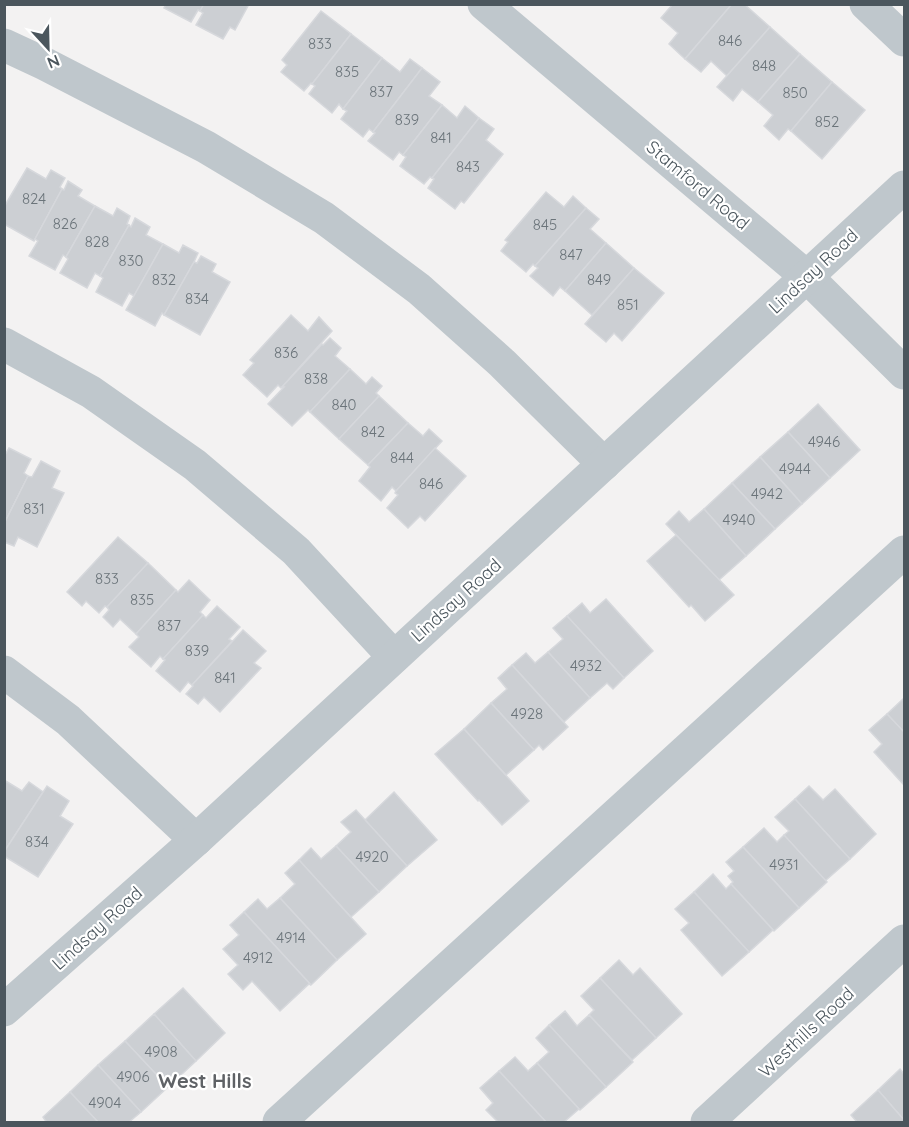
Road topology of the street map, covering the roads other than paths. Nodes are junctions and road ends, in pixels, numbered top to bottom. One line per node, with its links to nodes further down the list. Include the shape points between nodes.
1 (484, 4): 6 (street, Stamford Road)
2 (866, 4): 3 (street)
3 (904, 40)
4 (4, 45): 9 (street, via 206,147 324,218 427,296 502,363)
5 (904, 187): 6 (street, Lindsay Road)
6 (807, 277): 8 (street, Stamford Road); 9 (street, Lindsay Road)
7 (4, 344): 11 (street, via 91,392 195,465 296,551)
8 (904, 373)
9 (604, 464): 11 (street, Lindsay Road)
10 (904, 552): 16 (street)
11 (394, 657): 13 (street, Lindsay Road)
12 (4, 672): 13 (street, via 68,720)
13 (196, 840): 15 (street, Lindsay Road)
14 (904, 941): 17 (street, Westhills Road)
15 (8, 1001)
16 (279, 1122)
17 (707, 1122)

